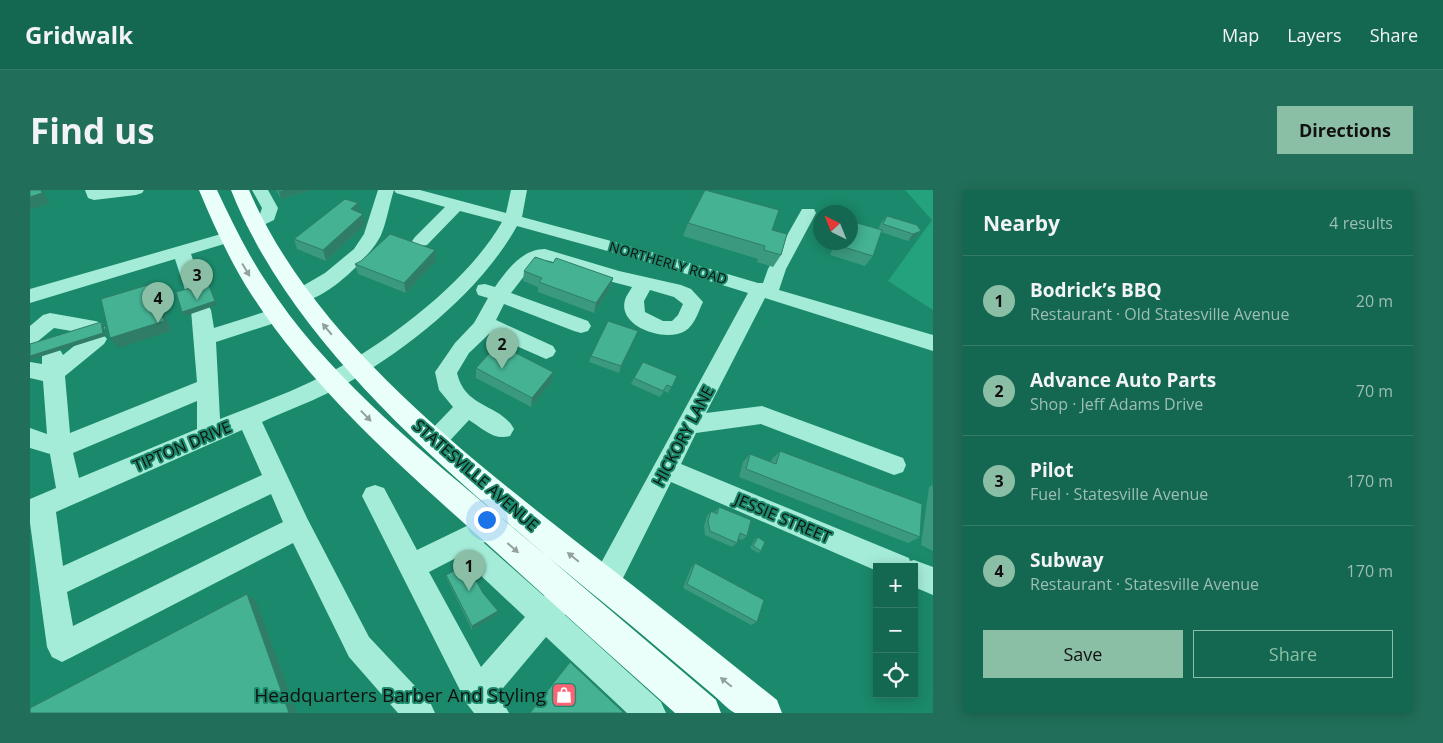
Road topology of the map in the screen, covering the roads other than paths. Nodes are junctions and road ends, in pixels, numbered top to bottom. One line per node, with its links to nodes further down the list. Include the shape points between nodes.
1 (93, 190): 2 (street, via 94,195)
2 (132, 190)
3 (208, 190): 13 (main road, STATESVILLE AVENUE)
4 (240, 190): 12 (main road, STATESVILLE AVENUE)
5 (260, 190): 12 (street, via 270,208 268,216)
6 (386, 190): 23 (street, via 372,236 359,254 327,281)
7 (404, 190): 9 (street, NORTHERLY ROAD)
8 (519, 190): 11 (street, TIPTON DRIVE)
9 (456, 205): 11 (street, NORTHERLY ROAD); 14 (street)
10 (808, 213): 19 (street, HICKORY LANE)
11 (513, 221): 16 (street, TIPTON DRIVE, via 496,248); 19 (street, NORTHERLY ROAD)
12 (255, 224): 23 (main road, STATESVILLE AVENUE)
13 (228, 237): 15 (street); 25 (main road, STATESVILLE AVENUE, one-way to 25, via 257,287)
14 (421, 241)
15 (181, 251): 18 (street); 20 (street)
16 (464, 282): 21 (street); 33 (street, TIPTON DRIVE, via 431,312)
17 (644, 283): 21 (street, via 539,254 527,260)
18 (50, 290): 22 (street); 26 (street)
19 (765, 290): 30 (street, NORTHERLY ROAD); 38 (street, HICKORY LANE)
20 (194, 291)
21 (499, 295): 27 (street); 28 (street, via 486,315)
22 (30, 296)
23 (301, 296): 33 (main road, STATESVILLE AVENUE, one-way to 23)
24 (201, 310): 29 (street)
25 (278, 315): 29 (street); 34 (main road, STATESVILLE AVENUE)
26 (50, 320): 31 (street); 31 (street); 31 (street)
27 (581, 326)
28 (483, 327): 32 (street, via 492,326); 36 (street, via 462,348 446,372 450,390)
29 (205, 338): 35 (street)
30 (933, 343)
31 (56, 348): 43 (street)
32 (546, 351)
33 (358, 366): 34 (street, TIPTON DRIVE); 42 (main road, STATESVILLE AVENUE)
34 (333, 381): 37 (street, TIPTON DRIVE); 51 (main road, STATESVILLE AVENUE, one-way to 51, via 398,447)
35 (208, 387): 40 (street); 43 (street)
36 (467, 407): 39 (street); 42 (street)
37 (248, 417): 40 (street, TIPTON DRIVE); 46 (street)
38 (689, 425): 44 (street, via 762,414); 45 (street, HICKORY LANE)
39 (502, 429)
40 (209, 434): 47 (street, TIPTON DRIVE)
41 (30, 438): 43 (street)
42 (435, 441): 57 (main road, STATESVILLE AVENUE, one-way to 42)
43 (60, 448): 47 (street)
44 (894, 465)
45 (666, 469): 53 (street, JESSIE STREET); 57 (street, HICKORY LANE)
46 (276, 480): 50 (street); 58 (street)
47 (70, 494): 49 (street, TIPTON DRIVE)
48 (375, 496): 54 (street)
49 (37, 508): 58 (street)
50 (298, 526): 58 (street, via 62,648); 63 (street, via 359,647)
51 (489, 526): 52 (street); 59 (main road, STATESVILLE AVENUE, one-way to 59)
52 (463, 541): 54 (street); 60 (street)
53 (890, 563)
54 (412, 567): 61 (street)
55 (918, 575): 56 (street)
56 (933, 581)
57 (605, 584): 65 (main road, STATESVILLE AVENUE, one-way to 57)
58 (52, 585)
59 (566, 594): 60 (street); 62 (main road, STATESVILLE AVENUE)
60 (546, 616): 61 (street); 64 (street)
61 (485, 703)
62 (686, 707)
63 (419, 713)
64 (650, 713)
65 (764, 713)

